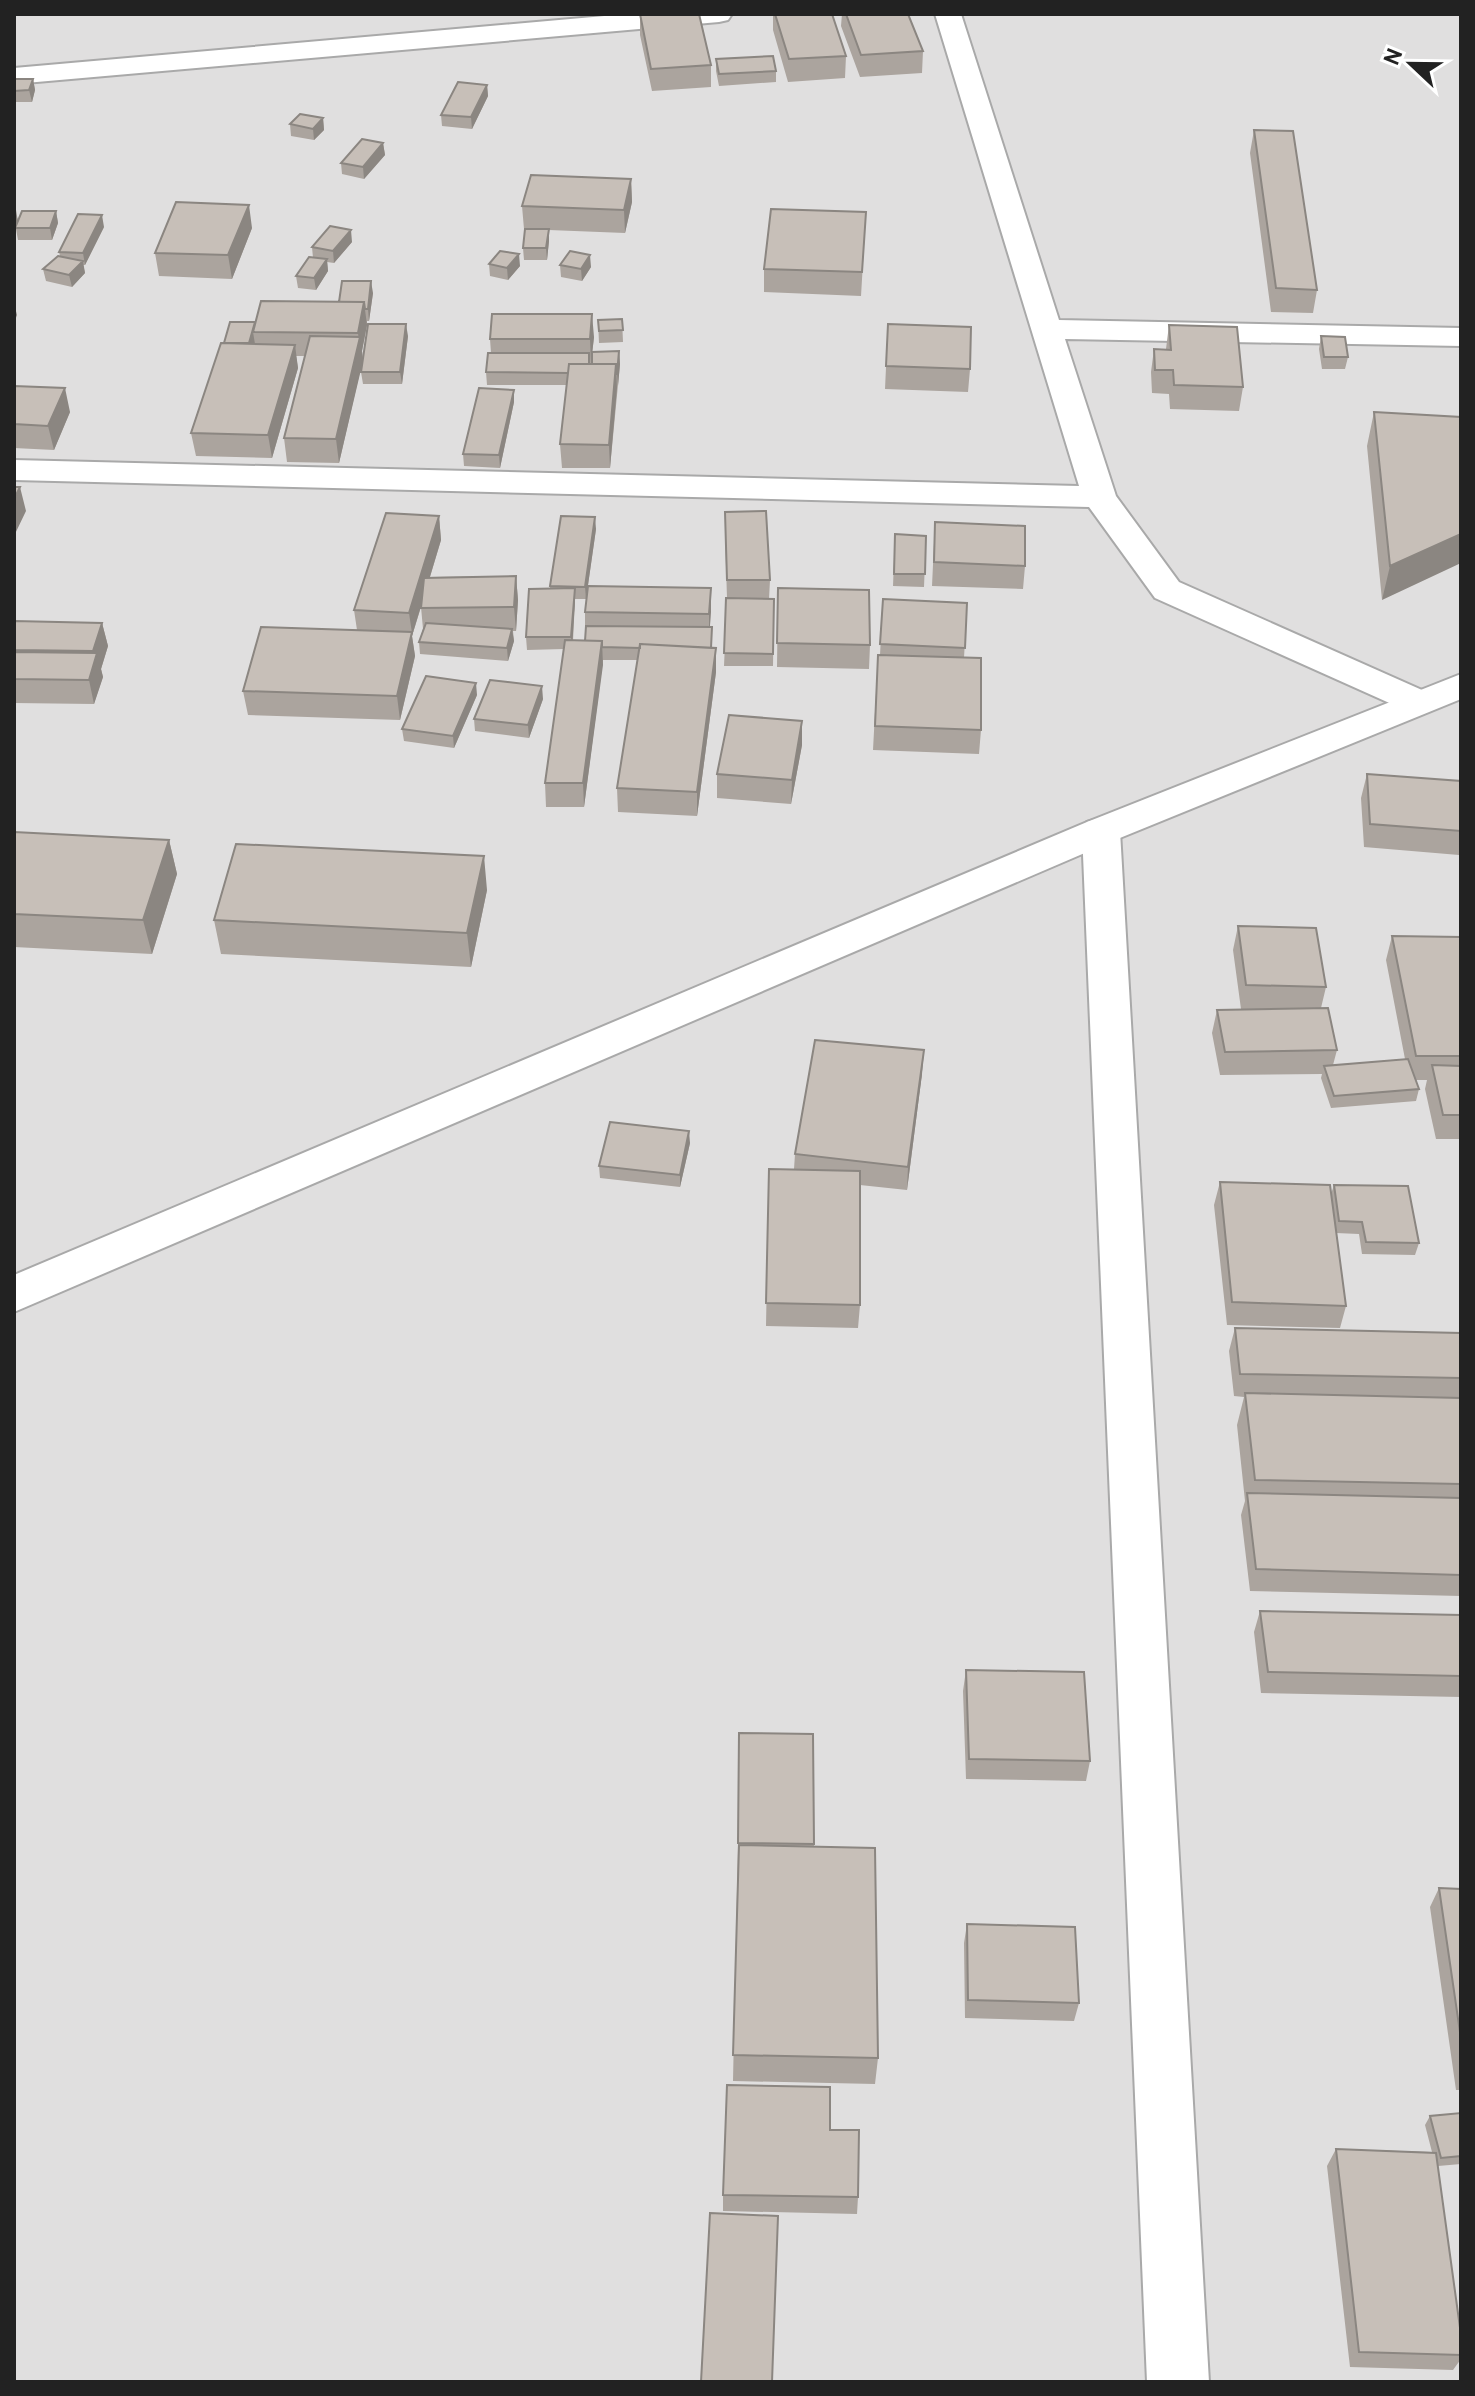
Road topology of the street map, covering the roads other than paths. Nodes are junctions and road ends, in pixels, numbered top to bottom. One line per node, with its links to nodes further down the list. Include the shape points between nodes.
1 (719, 14): 3 (street)
2 (948, 14): 4 (street)
3 (14, 76)
4 (1047, 329): 5 (street); 7 (street)
5 (1461, 337)
6 (14, 470): 7 (street)
7 (1099, 497): 9 (street, via 1167,590)
8 (1461, 686): 9 (street)
9 (1418, 702): 10 (street)
10 (1101, 831): 11 (street); 12 (street)
11 (14, 1294)
12 (1178, 2382)

